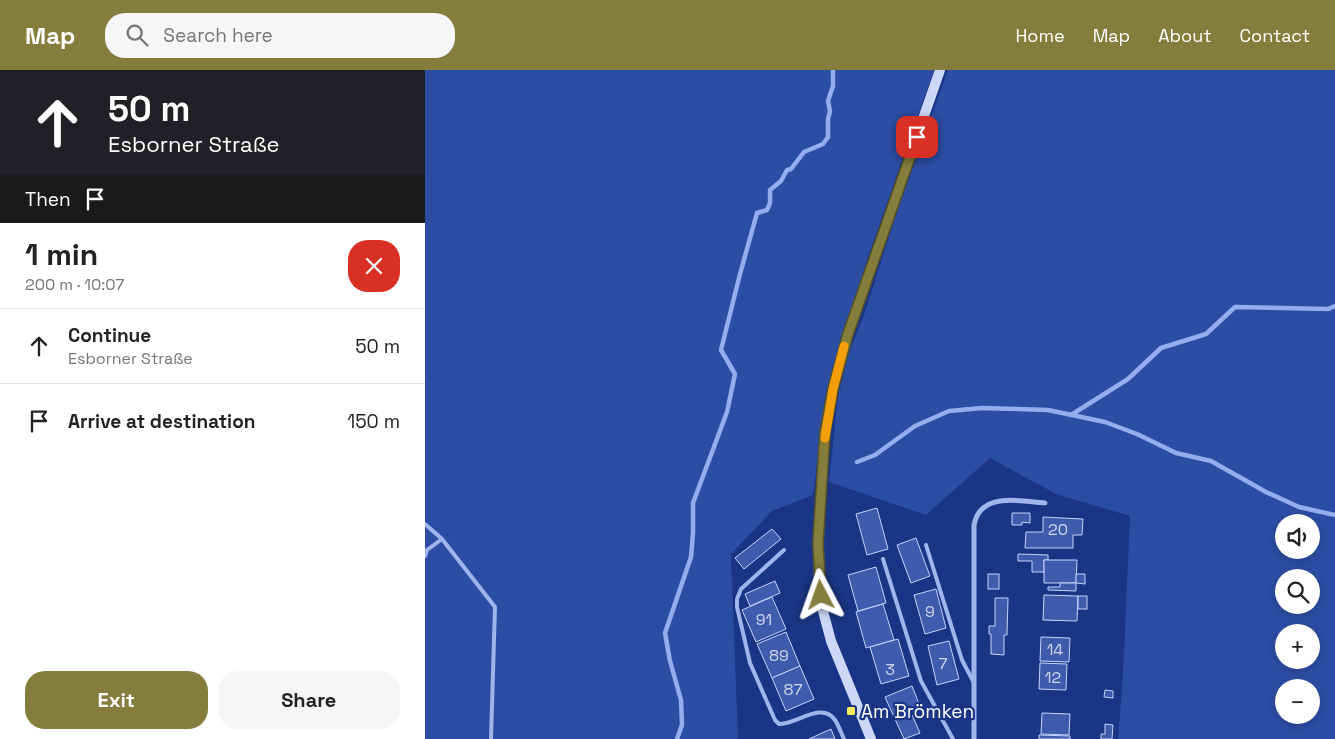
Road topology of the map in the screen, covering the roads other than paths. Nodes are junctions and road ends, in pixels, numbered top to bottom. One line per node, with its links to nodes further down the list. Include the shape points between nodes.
1 (940, 70): 12 (main road, via 840,361 825,432 818,544 823,611 831,641)
2 (1045, 503): 9 (street, via 996,501 978,513 974,525)
3 (425, 524): 4 (lane)
4 (442, 539): 7 (lane, via 427,550); 10 (lane, via 495,607)
5 (926, 544): 9 (lane, via 962,660)
6 (784, 550): 11 (lane, via 741,589 737,599 750,662 779,724 824,712 836,721)
7 (425, 556)
8 (883, 559): 13 (lane, via 921,682)
9 (974, 684): 14 (street)
10 (491, 739)
11 (844, 739)
12 (871, 739)
13 (953, 739)
14 (974, 739)

